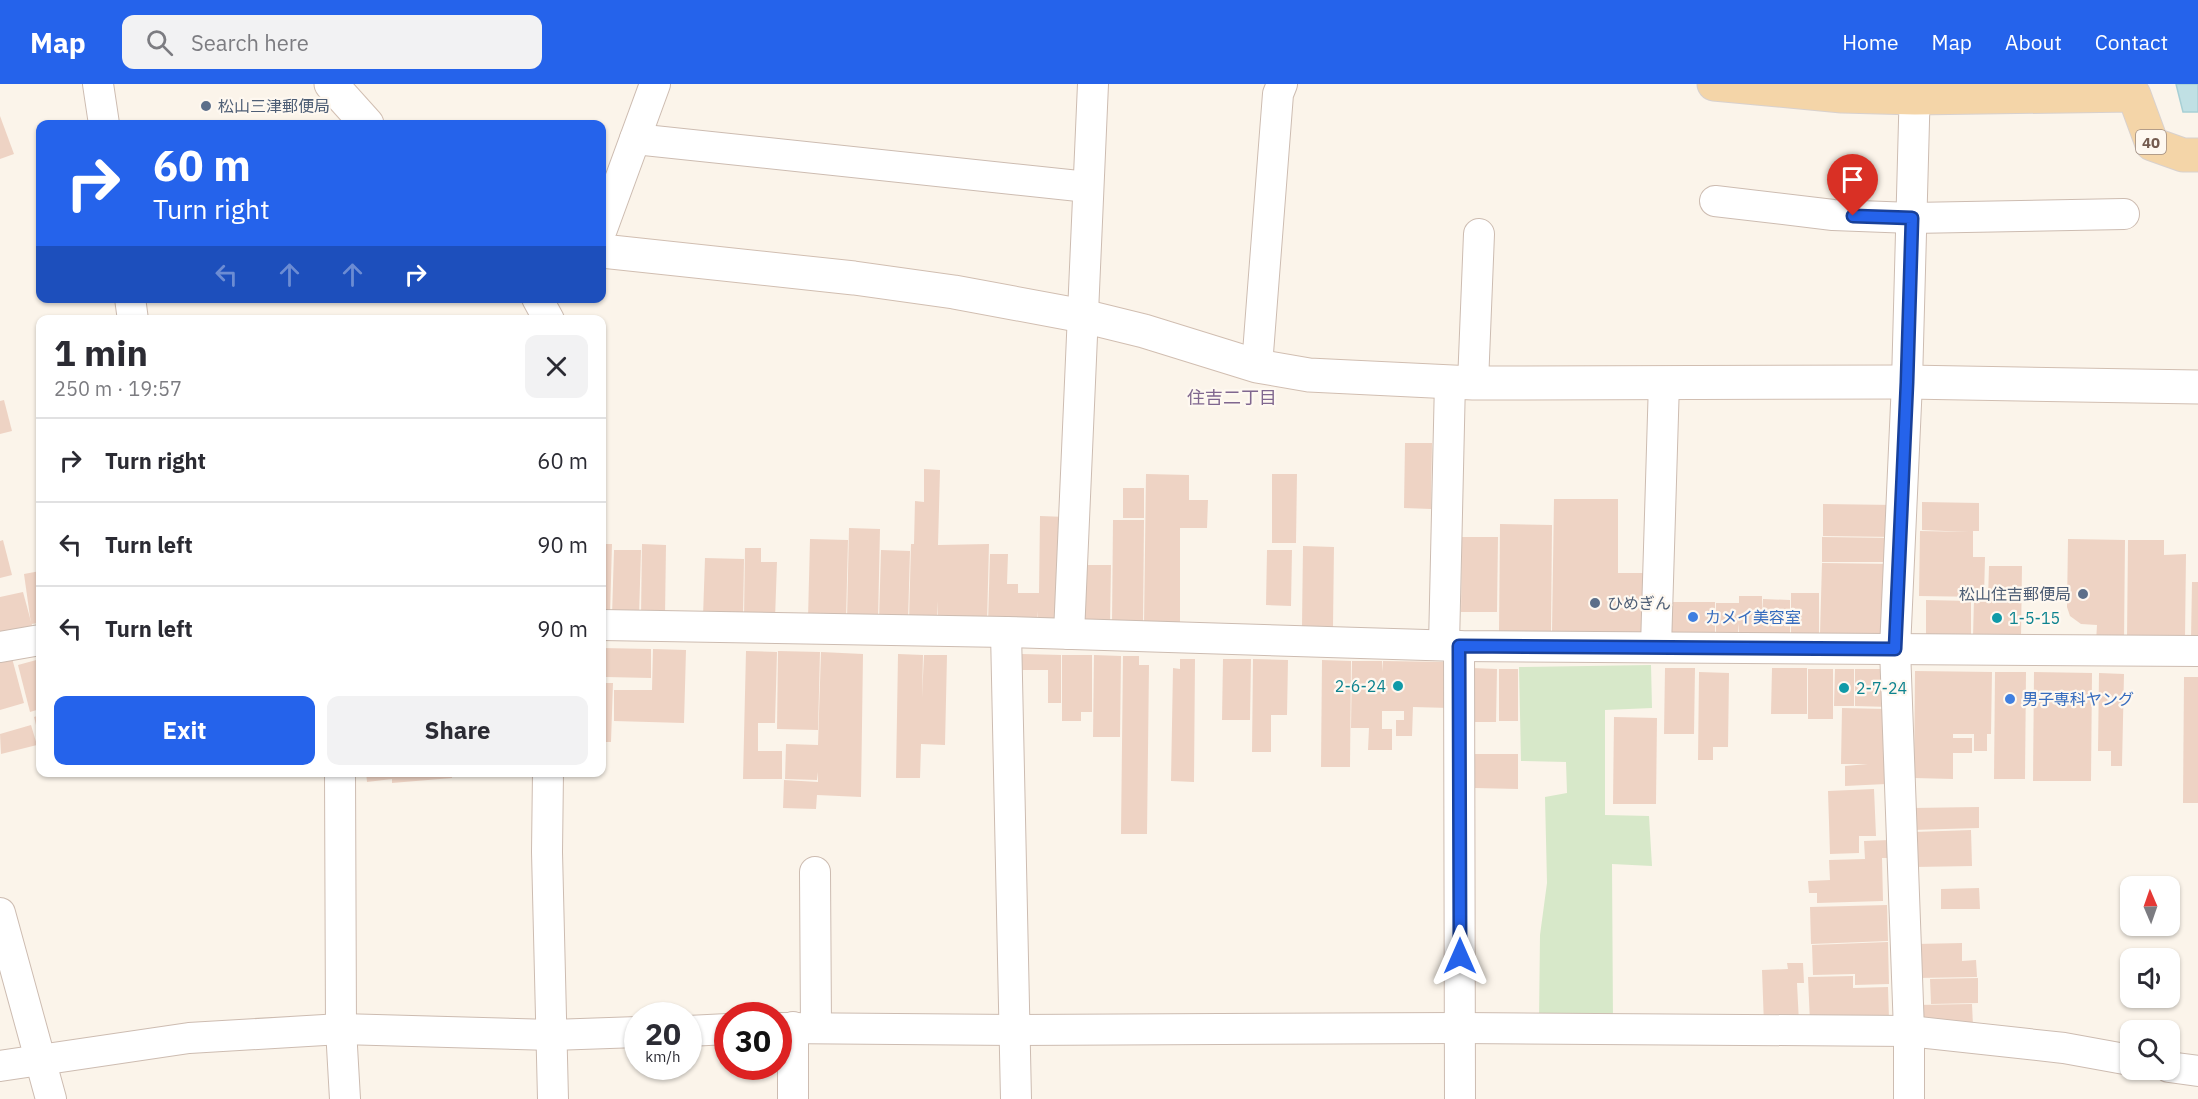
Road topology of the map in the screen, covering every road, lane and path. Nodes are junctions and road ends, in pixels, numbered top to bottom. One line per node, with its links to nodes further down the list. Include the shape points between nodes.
1 (98, 84): 10 (street)
2 (331, 84): 11 (street)
3 (655, 84): 12 (street)
4 (1093, 84): 14 (street)
5 (1282, 84): 22 (street, via 1278,94)
6 (1714, 84): 7 (main road, 40)
7 (1757, 87): 9 (main road, 40, via 1842,96)
8 (2133, 90): 9 (main road, 40); 13 (main road, 40, via 2152,144 2183,155)
9 (1915, 91): 17 (street)
10 (103, 120)
11 (363, 120)
12 (635, 139): 14 (street); 18 (street)
13 (2198, 155)
14 (1088, 188): 21 (street)
15 (1715, 201): 17 (street, via 1833,215)
16 (2124, 214): 17 (street)
17 (1912, 218): 25 (street)
18 (606, 219)
19 (1479, 234): 23 (street)
20 (606, 251): 21 (street, via 854,278)
21 (1083, 316): 22 (street); 29 (street)
22 (1257, 366): 23 (street, via 1309,375)
23 (1461, 382): 24 (street); 31 (street)
24 (1664, 382): 25 (street); 33 (street)
25 (1907, 382): 26 (street); 34 (street)
26 (2198, 387)
27 (606, 625): 28 (street)
28 (1006, 632): 29 (street); 43 (street)
29 (1070, 634): 31 (street)
30 (36, 641): 32 (street)
31 (1451, 645): 33 (street); 41 (street)
32 (0, 647)
33 (1656, 647): 34 (street)
34 (1895, 649): 35 (street); 44 (street)
35 (2198, 651)
36 (340, 777): 42 (street)
37 (548, 777): 46 (street)
38 (815, 872): 40 (street)
39 (0, 913): 48 (street)
40 (796, 1028): 43 (street); 55 (street)
41 (1460, 1028): 43 (street); 44 (street); 57 (street)
42 (341, 1029): 46 (street); 48 (street, via 189,1038); 53 (street)
43 (1014, 1030): 56 (street)
44 (1909, 1031): 47 (street); 58 (street)
45 (624, 1032): 46 (street)
46 (552, 1035): 54 (street)
47 (2120, 1058)
48 (41, 1059): 49 (street); 52 (street)
49 (0, 1066)
50 (2180, 1068): 51 (street)
51 (2198, 1071)
52 (51, 1099)
53 (345, 1099)
54 (552, 1099)
55 (793, 1099)
56 (1016, 1099)
57 (1461, 1099)
58 (1909, 1099)

